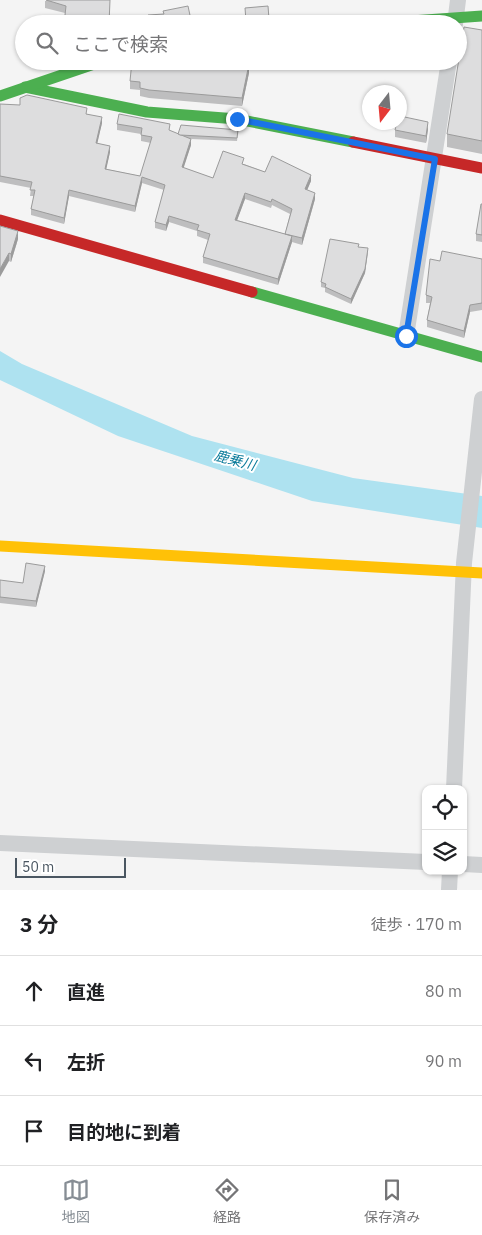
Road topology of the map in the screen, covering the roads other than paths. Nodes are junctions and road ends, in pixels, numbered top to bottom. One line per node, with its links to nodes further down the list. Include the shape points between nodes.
1 (458, 0): 2 (street)
2 (456, 15)
3 (482, 16): 4 (street)
4 (467, 19)
5 (76, 70): 7 (street)
6 (448, 70): 9 (street)
7 (25, 87): 8 (street); 9 (street, via 147,112 237,119)
8 (0, 96)
9 (435, 159): 10 (street); 12 (street)
10 (482, 168)
11 (0, 220): 12 (street)
12 (406, 336): 13 (street)
13 (482, 357)
14 (482, 399): 16 (street)
15 (0, 546): 16 (street)
16 (464, 565): 17 (street); 18 (street)
17 (482, 573)
18 (454, 785)
19 (0, 842): 20 (street)
20 (422, 862)
21 (467, 864): 22 (street)
22 (482, 865)
23 (450, 875): 24 (street)
24 (449, 890)

